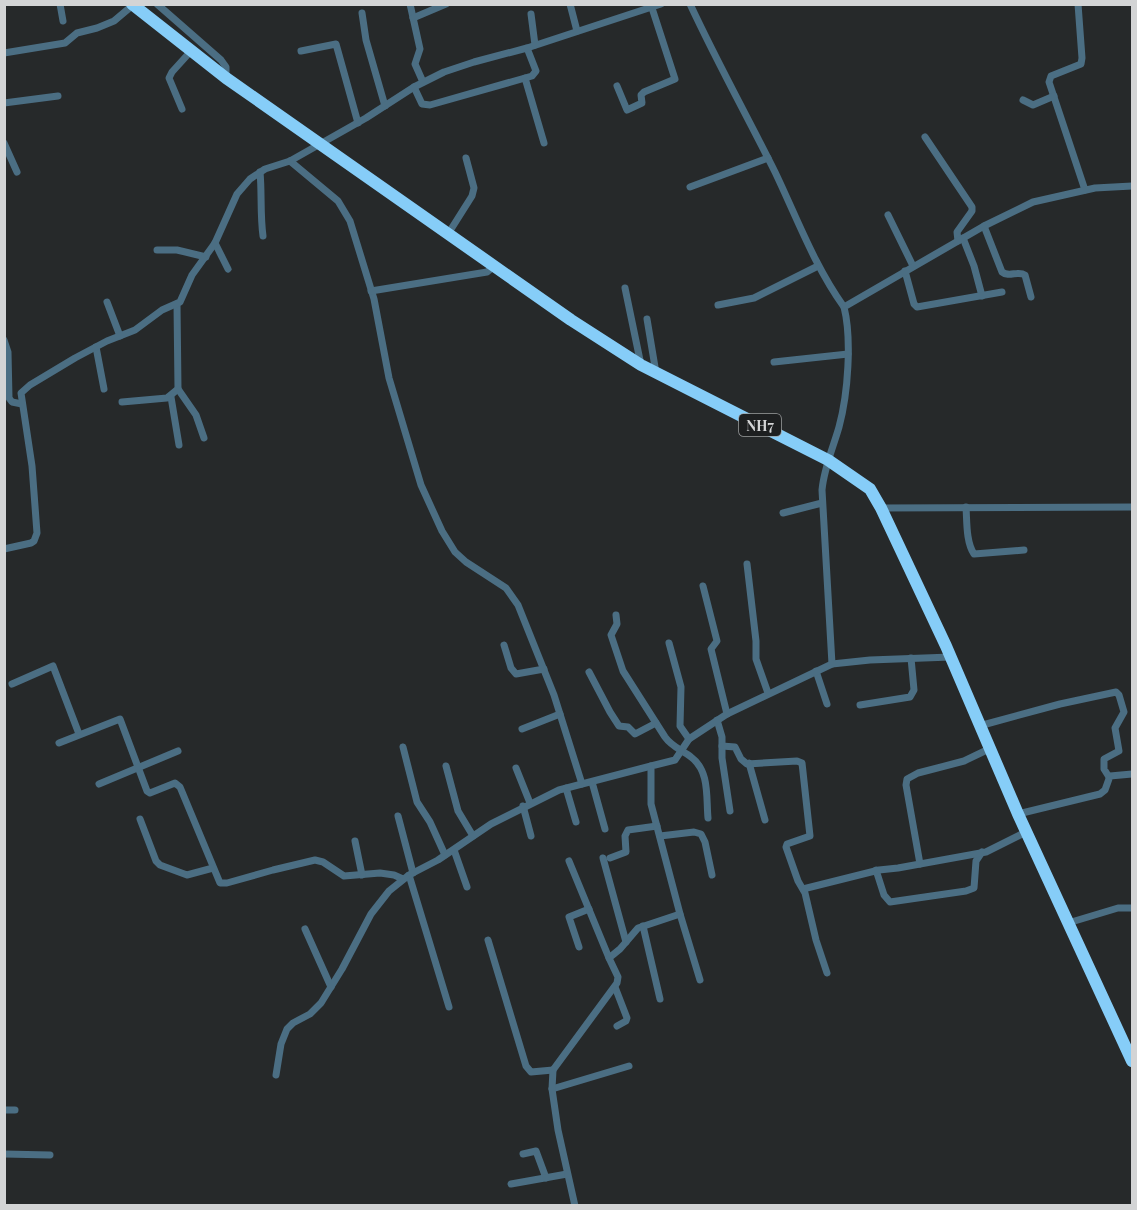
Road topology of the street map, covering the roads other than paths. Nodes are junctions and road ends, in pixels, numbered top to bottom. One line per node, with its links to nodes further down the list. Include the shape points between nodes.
1 (60, 4): 14 (street)
2 (158, 4): 20 (street, via 221,60 226,67)
3 (410, 4): 13 (street)
4 (446, 4): 13 (street)
5 (570, 4): 15 (street)
6 (661, 4): 10 (street)
7 (690, 4): 37 (street)
8 (1078, 4): 26 (street, via 1081,64 1051,76)
9 (132, 5): 17 (highway, NH7); 19 (street, via 114,21 77,33 65,43)
10 (652, 8): 15 (street); 23 (street, via 675,79 642,93 642,104 627,110)
11 (362, 13): 29 (street)
12 (531, 14): 16 (street)
13 (413, 18): 22 (street, via 420,49 415,64)
14 (63, 21)
15 (577, 31): 16 (street)
16 (531, 46): 21 (street, via 536,71); 22 (street)
17 (191, 51): 20 (highway, NH7); 30 (street, via 169,78)
18 (301, 51): 31 (street, via 336,44)
19 (4, 53)
20 (225, 78): 34 (highway, NH7)
21 (525, 78): 24 (street, via 430,105 420,102); 35 (street)
22 (423, 82): 24 (street)
23 (617, 86)
24 (414, 87): 29 (street)
25 (58, 96): 28 (street)
26 (1054, 96): 27 (street, via 1034,105); 43 (street)
27 (1023, 100)
28 (4, 103)
29 (385, 106): 31 (street)
30 (182, 109)
31 (358, 123): 34 (street)
32 (925, 137): 48 (street, via 972,207 957,232)
33 (4, 143): 39 (street)
34 (318, 143): 38 (street); 46 (highway, NH7)
35 (544, 143)
36 (466, 158): 46 (street, via 473,182 472,196)
37 (768, 158): 42 (street); 52 (street)
38 (290, 161): 40 (street); 58 (street, via 345,210)
39 (17, 172)
40 (260, 172): 47 (street); 49 (street, via 237,194)
41 (1132, 186): 43 (street)
42 (690, 187)
43 (1085, 190): 45 (street, via 1033,202)
44 (888, 215): 53 (street)
45 (984, 226): 48 (street); 61 (street, via 1002,272 1025,275)
46 (448, 234): 55 (highway, NH7)
47 (263, 236)
48 (960, 240): 53 (street); 60 (street, via 975,266)
49 (215, 243): 51 (street); 54 (street)
50 (157, 250): 51 (street)
51 (206, 257): 63 (street)
52 (818, 266): 64 (street, via 754,298); 65 (street)
53 (913, 267): 56 (street)
54 (228, 269)
55 (492, 269): 58 (street); 72 (highway, NH7)
56 (905, 271): 60 (street, via 917,308); 65 (street)
57 (625, 288): 72 (street)
58 (371, 291): 98 (street, via 406,440 442,531 465,562 512,596)
59 (1002, 292): 60 (street)
60 (982, 296)
61 (1031, 297)
62 (107, 302): 67 (street)
63 (177, 303): 67 (street); 76 (street)
64 (718, 305)
65 (844, 306): 70 (street, via 849,327)
66 (647, 319): 73 (street)
67 (120, 336): 69 (street)
68 (4, 340): 74 (street, via 8,352)
69 (96, 347): 75 (street); 79 (street, via 24,389)
70 (848, 354): 71 (street); 82 (street, via 842,414)
71 (774, 362)
72 (641, 365): 73 (highway, NH7)
73 (656, 373): 82 (highway, NH7)
74 (7, 382): 79 (street, via 10,400)
75 (104, 389)
76 (178, 389): 77 (street); 80 (street, via 192,408)
77 (171, 397): 78 (street); 81 (street)
78 (122, 402)
79 (22, 404): 88 (street, via 37,533 31,543)
80 (204, 438)
81 (179, 445)
82 (828, 460): 83 (street); 86 (highway, NH7, via 870,489)
83 (822, 503): 87 (street); 97 (street)
84 (966, 507): 85 (street); 86 (street); 89 (street, via 974,554)
85 (1132, 507)
86 (881, 508): 95 (highway, NH7)
87 (783, 513)
88 (4, 549)
89 (1024, 550)
90 (747, 564): 102 (street, via 756,659)
91 (703, 586): 106 (street, via 717,641 711,649)
92 (616, 615): 108 (street, via 617,624 611,635 619,661)
93 (669, 643): 112 (street, via 681,687 680,726)
94 (504, 645): 98 (street, via 516,674)
95 (951, 657): 96 (street); 109 (highway, NH7)
96 (911, 658): 97 (street); 104 (street, via 914,690 910,697)
97 (832, 664): 99 (street)
98 (544, 669): 105 (street)
99 (816, 671): 102 (street); 103 (street)
100 (590, 672): 108 (street, via 619,726 635,734)
101 (12, 684): 111 (street, via 53,666)
102 (768, 693): 106 (street)
103 (827, 704)
104 (860, 705)
105 (560, 714): 110 (street); 128 (street)
106 (727, 714): 107 (street)
107 (717, 720): 112 (street); 114 (street)
108 (656, 723): 118 (street, via 669,743)
109 (980, 726): 116 (highway, NH7); 125 (street, via 1115,691 1124,712 1115,728 1119,751 1103,761)
110 (522, 729)
111 (79, 734): 113 (street); 122 (street, via 120,719)
112 (689, 739): 118 (street)
113 (59, 743)
114 (722, 746): 119 (street, via 735,747 744,763); 131 (street)
115 (403, 747): 147 (street, via 417,802)
116 (989, 749): 132 (highway, NH7); 149 (street, via 907,779)
117 (178, 751): 122 (street)
118 (682, 751): 121 (street, via 675,760); 134 (street, via 696,761 703,774)
119 (749, 763): 136 (street); 156 (street, via 802,763 810,836 786,847)
120 (446, 766): 141 (street, via 459,811)
121 (651, 766): 126 (street); 138 (street, via 651,804)
122 (137, 768): 127 (street); 150 (street, via 149,793 175,783 180,787)
123 (516, 768): 130 (street)
124 (1132, 774): 125 (street)
125 (1109, 777): 132 (street, via 1100,794)
126 (592, 782): 128 (street); 139 (street)
127 (99, 784)
128 (582, 784): 129 (street)
129 (566, 788): 130 (street); 137 (street)
130 (526, 805): 141 (street); 142 (street)
131 (730, 811)
132 (1018, 814): 140 (highway, NH7)
133 (398, 816): 154 (street)
134 (708, 818)
135 (140, 819): 150 (street, via 160,865 187,875)
136 (765, 820)
137 (576, 822)
138 (657, 826): 143 (street); 164 (street, via 628,830 626,852 606,858)
139 (604, 829)
140 (1026, 832): 146 (street); 160 (highway, NH7)
141 (473, 836): 145 (street)
142 (531, 836)
143 (660, 836): 153 (street, via 701,834); 159 (street)
144 (355, 841): 152 (street)
145 (454, 850): 147 (street); 155 (street)
146 (982, 852): 149 (street); 151 (street, via 976,859 974,888 966,891 890,902)
147 (445, 855): 154 (street)
148 (569, 861): 158 (street)
149 (920, 864): 151 (street)
150 (213, 868): 152 (street, via 224,884 315,860 344,876)
151 (876, 870): 156 (street)
152 (362, 875): 154 (street)
153 (712, 875)
154 (409, 876): 169 (street, via 389,891 371,914); 172 (street)
155 (467, 887)
156 (803, 889): 167 (street)
157 (1132, 908): 160 (street, via 1118,908)
158 (589, 909): 165 (street, via 569,917); 166 (street)
159 (680, 914): 161 (street); 168 (street)
160 (1068, 923): 174 (highway, NH7)
161 (643, 926): 164 (street); 171 (street)
162 (305, 929): 169 (street)
163 (488, 940): 176 (street, via 526,1066 531,1072)
164 (626, 942): 166 (street)
165 (579, 947)
166 (609, 958): 170 (street, via 618,977)
167 (827, 974)
168 (700, 980)
169 (331, 987): 177 (street, via 315,1010 287,1029)
170 (615, 987): 173 (street, via 627,1018); 176 (street)
171 (660, 999)
172 (449, 1007)
173 (617, 1026)
174 (1132, 1061)
175 (629, 1066): 178 (street)
176 (553, 1070): 178 (street)
177 (276, 1075)
178 (552, 1089): 184 (street)
179 (4, 1110): 180 (street)
180 (15, 1110)
181 (4, 1154): 183 (street)
182 (523, 1154): 185 (street, via 536,1151)
183 (50, 1155)
184 (567, 1174): 185 (street); 187 (street)
185 (546, 1178): 186 (street)
186 (511, 1184)
187 (574, 1206)

